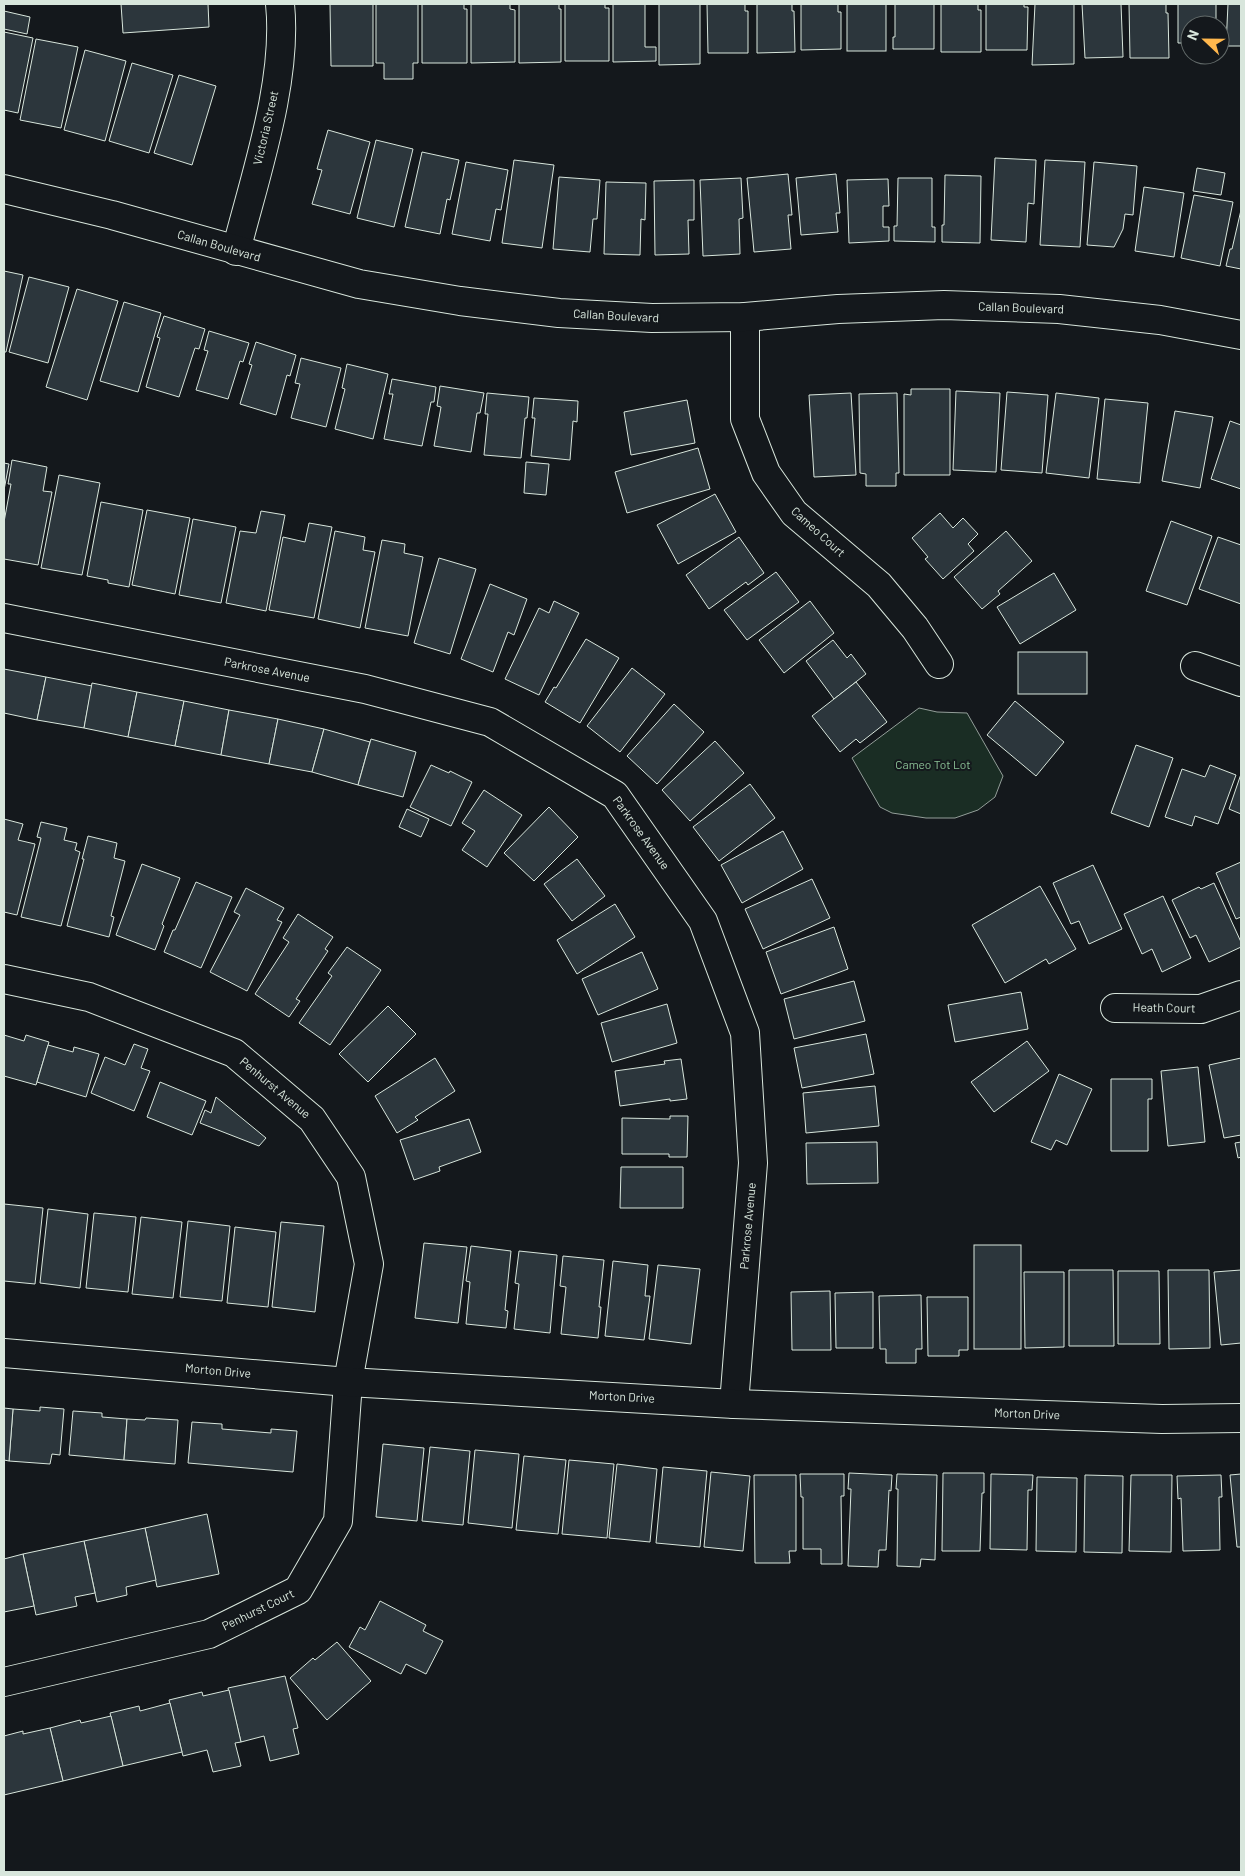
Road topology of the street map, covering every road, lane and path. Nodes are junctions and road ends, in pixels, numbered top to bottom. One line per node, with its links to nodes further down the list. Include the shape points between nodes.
1 (280, 4): 3 (street, Victoria Street, via 279,69)
2 (4, 189): 3 (street, Callan Boulevard)
3 (236, 251): 4 (street, Callan Boulevard, via 359,284 460,301 559,313 652,318)
4 (745, 317): 5 (street, Callan Boulevard, via 944,305 1059,309 1160,320); 7 (street, Cameo Court, via 745,419 766,473 794,513 879,585 915,628)
5 (1241, 335)
6 (4, 618): 15 (street, Parkrose Avenue, via 365,689 490,722 616,795 703,921 745,1033 753,1163)
7 (939, 664)
8 (1195, 666): 9 (street)
9 (1241, 682)
10 (4, 979): 14 (street, Penhurst Avenue, via 89,997 234,1053 312,1118 351,1177 369,1264)
11 (1241, 995): 12 (street, Heath Court, via 1201,1009)
12 (1115, 1008)
13 (4, 1353): 14 (street, Morton Drive)
14 (348, 1382): 15 (street, Morton Drive); 17 (street, Penhurst Court, via 338,1522 298,1590 209,1634)
15 (734, 1404): 16 (street, Morton Drive, via 1152,1419)
16 (1241, 1418)
17 (4, 1682)

